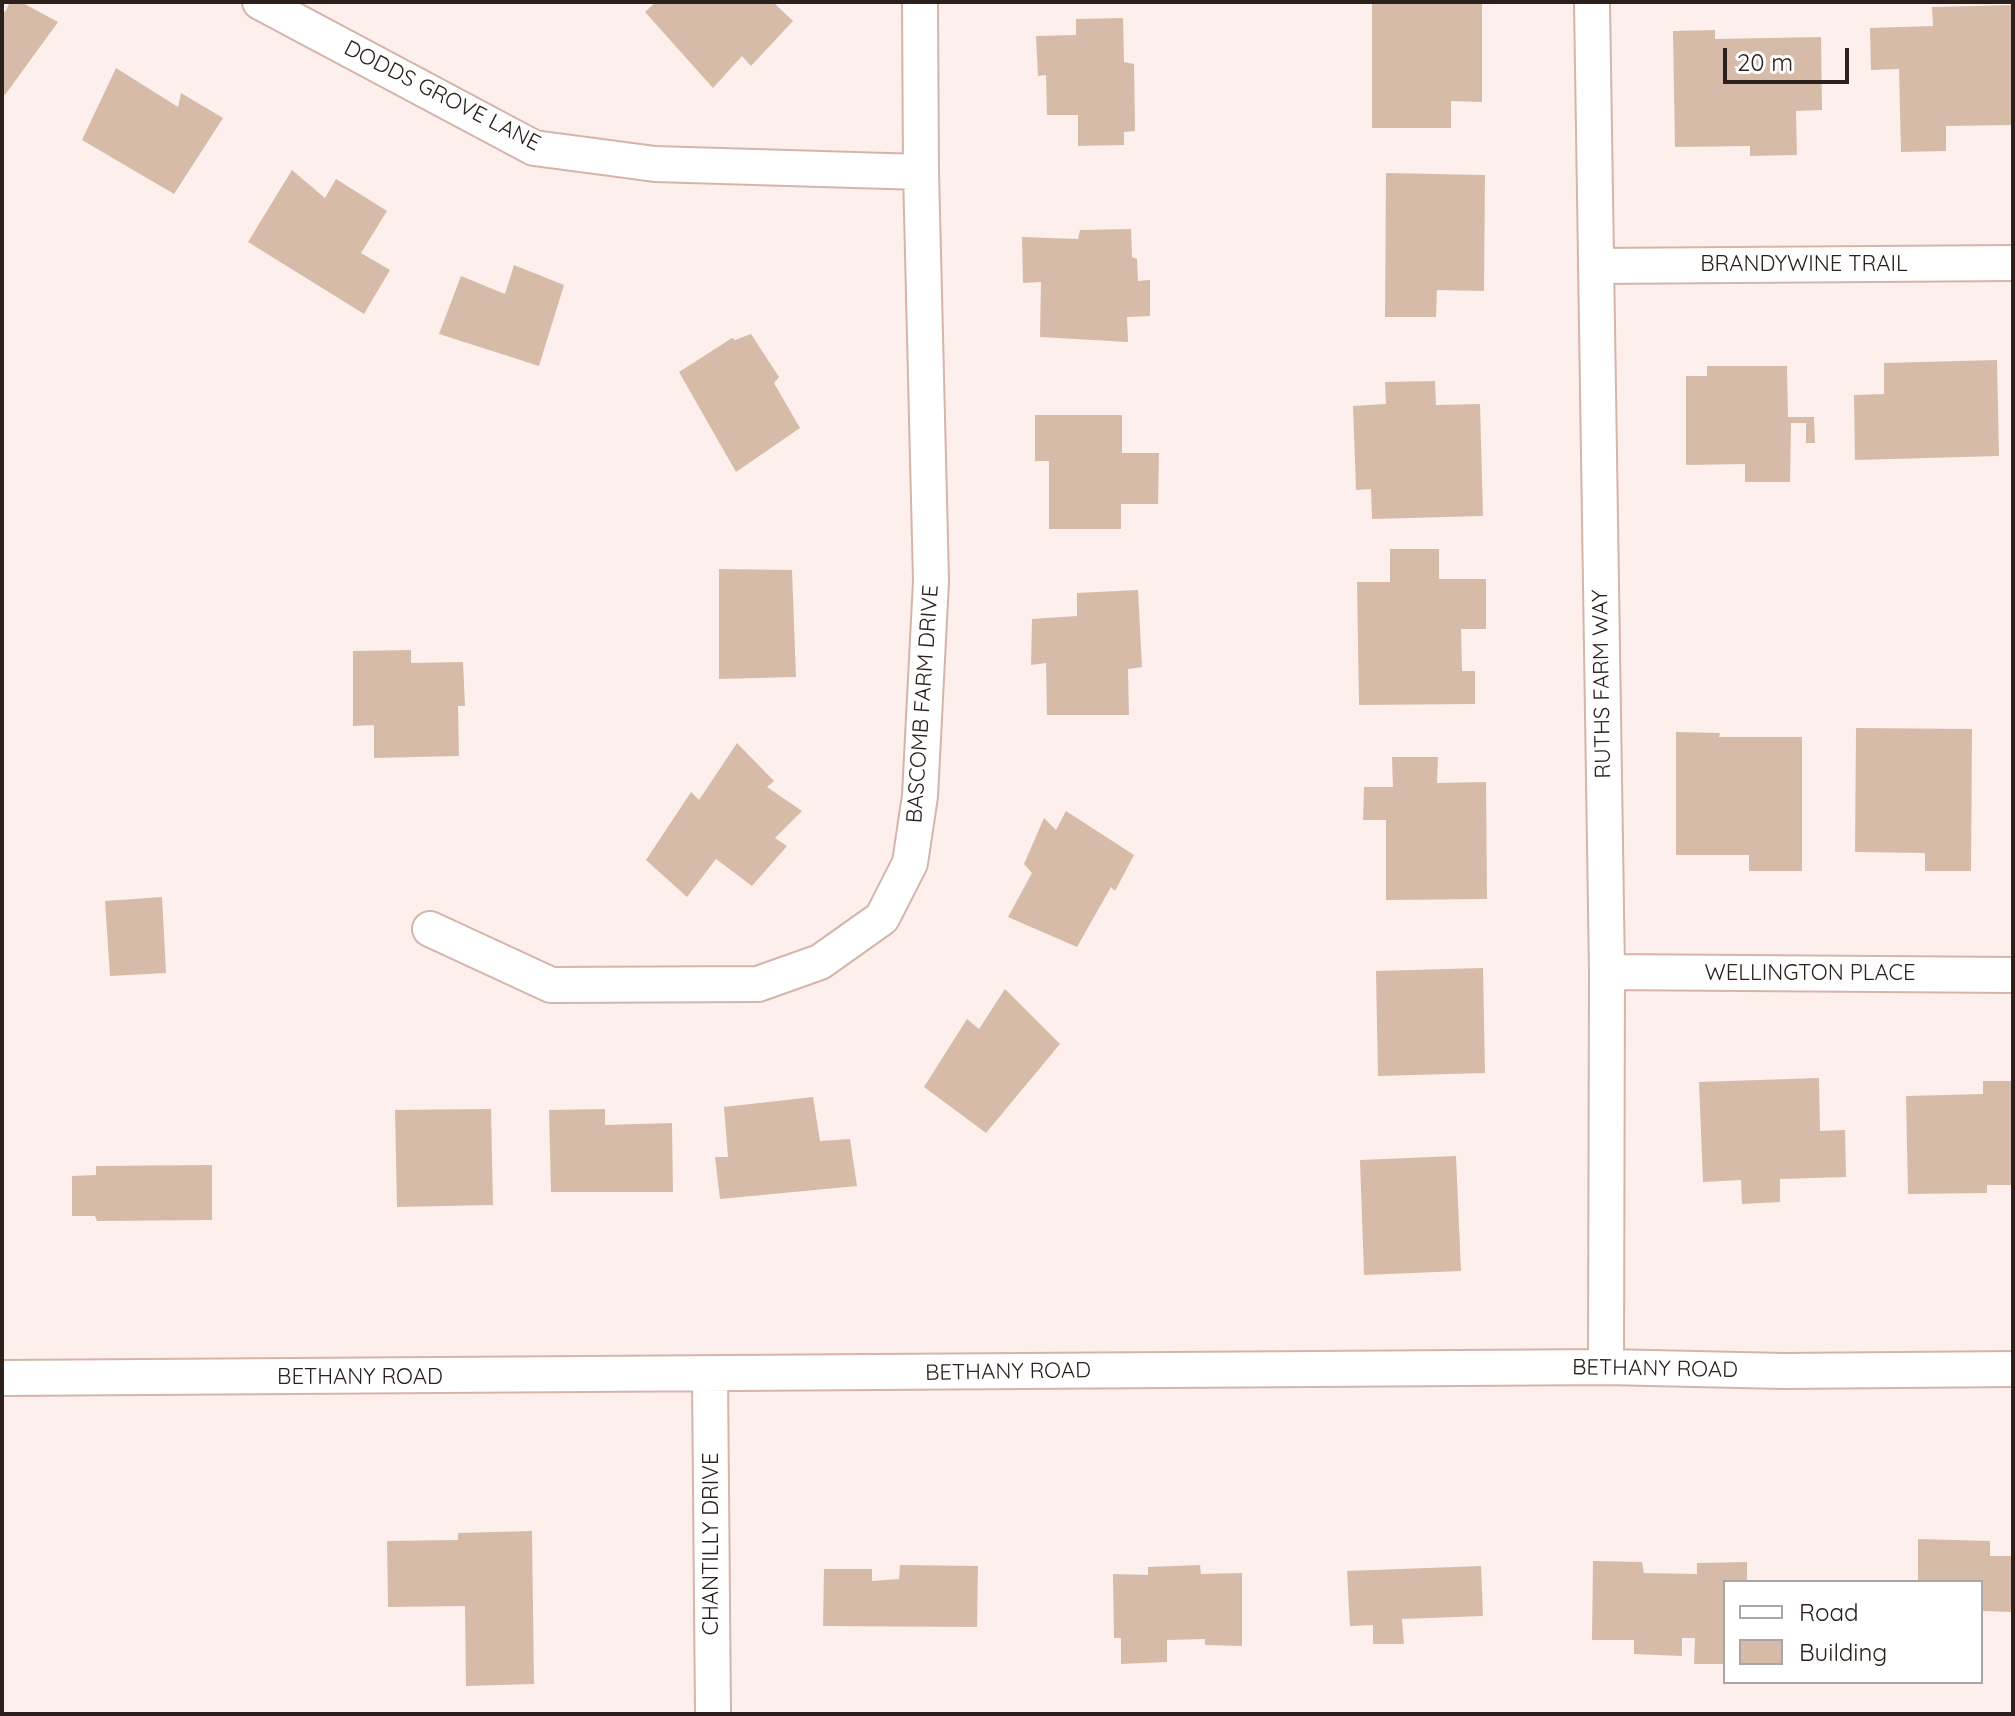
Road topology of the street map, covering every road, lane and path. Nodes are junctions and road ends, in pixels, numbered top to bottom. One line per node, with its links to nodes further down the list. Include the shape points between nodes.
1 (260, 2): 4 (street, DODDS GROVE LANE, via 534,148 655,164)
2 (920, 2): 4 (street, BASCOMB FARM DRIVE)
3 (1592, 2): 6 (street, RUTHS FARM WAY)
4 (921, 172): 7 (street, BASCOMB FARM DRIVE, via 931,581 920,796 910,863 882,918 820,962 758,984 551,985)
5 (2013, 263): 6 (street, BRANDYWINE TRAIL)
6 (1596, 266): 8 (street, RUTHS FARM WAY)
7 (430, 929)
8 (1607, 972): 9 (street, WELLINGTON PLACE); 10 (street, RUTHS FARM WAY)
9 (2013, 975)
10 (1606, 1367): 11 (street, BETHANY ROAD); 12 (street, BETHANY ROAD)
11 (2013, 1369)
12 (710, 1375): 13 (street, BETHANY ROAD); 14 (street, CHANTILLY DRIVE)
13 (2, 1378)
14 (713, 1714)

